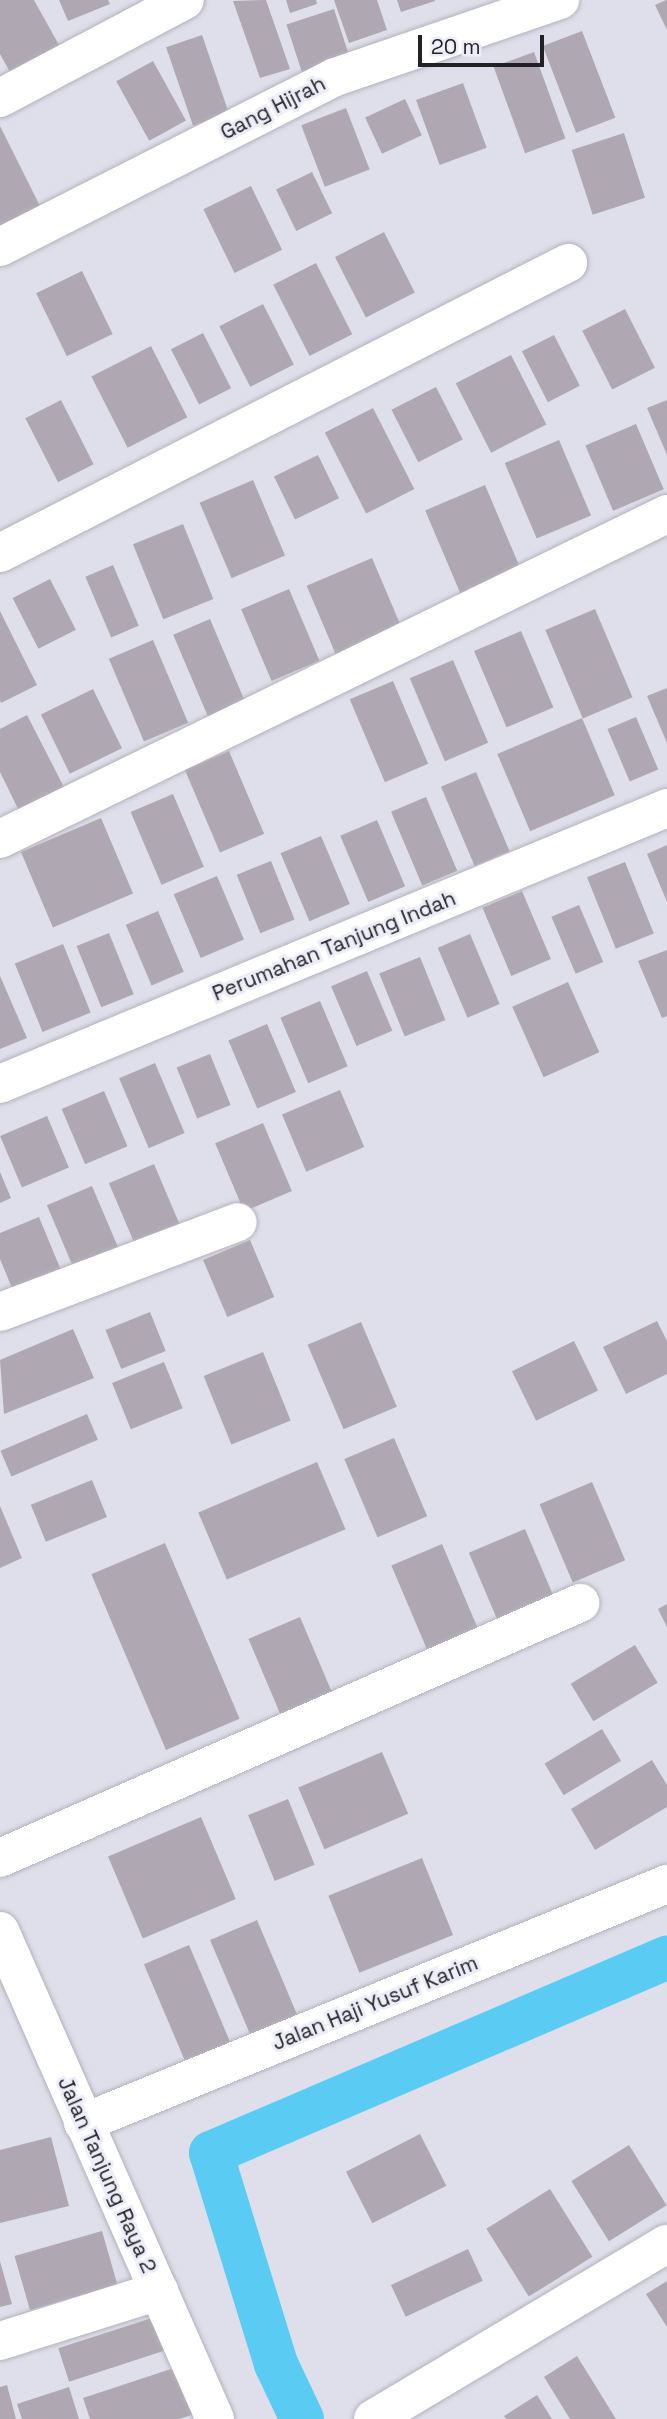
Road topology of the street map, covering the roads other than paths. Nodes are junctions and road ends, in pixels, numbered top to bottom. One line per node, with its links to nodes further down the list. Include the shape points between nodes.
1 (185, 0): 3 (street)
2 (559, 0): 4 (street, Gang Hijrah, via 335,77)
3 (0, 98)
4 (0, 247)
5 (568, 263): 7 (street)
6 (667, 514): 9 (street)
7 (0, 553)
8 (667, 808): 10 (street, Perumahan Tanjung Indah)
9 (0, 839)
10 (0, 1084)
11 (239, 1222): 12 (street)
12 (0, 1312)
13 (580, 1603): 14 (street)
14 (0, 1858)
15 (667, 1884): 17 (street, Jalan Haji Yusuf Karim)
16 (0, 1931): 17 (street, Jalan Tanjung Raya 2)
17 (83, 2123): 19 (street, Jalan Tanjung Raya 2)
18 (667, 2244): 22 (street)
19 (159, 2291): 20 (street); 21 (street, Jalan Tanjung Raya 2)
20 (0, 2341)
21 (215, 2419)
22 (373, 2419)

